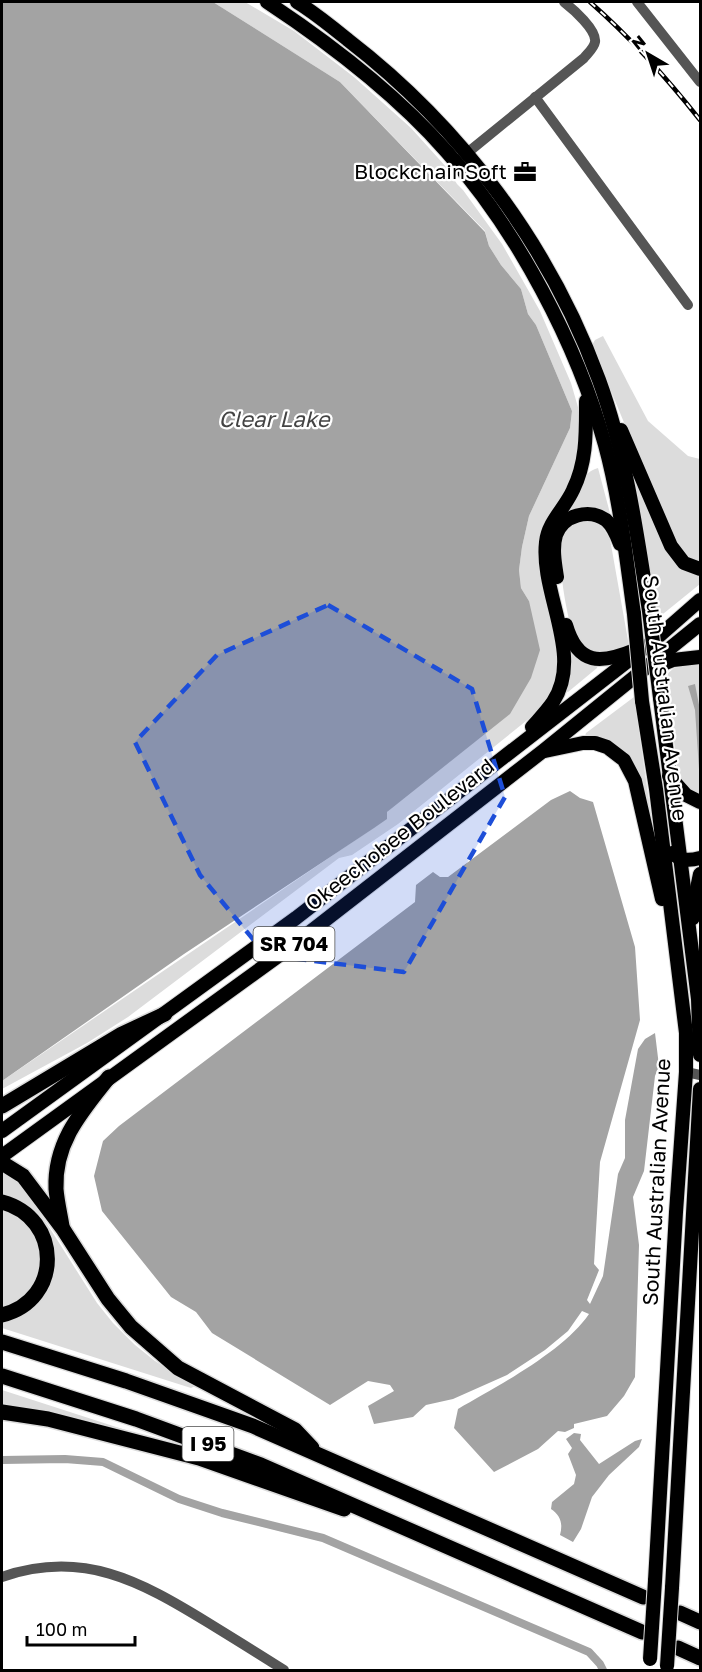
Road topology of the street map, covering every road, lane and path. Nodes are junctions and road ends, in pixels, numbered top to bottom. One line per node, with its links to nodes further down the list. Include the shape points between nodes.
1 (267, 2): 7 (main road, South Australian Avenue, via 370,77)
2 (297, 2): 7 (main road, South Australian Avenue, via 392,75 436,119)
3 (564, 2): 6 (street, via 590,28 595,41 584,58)
4 (637, 2): 5 (street)
5 (700, 82)
6 (535, 97): 7 (street); 8 (street)
7 (462, 158): 9 (main road, South Australian Avenue, via 494,187 534,246 568,309); 10 (main road, South Australian Avenue, via 525,261)
8 (688, 305)
9 (600, 382): 13 (main road, South Australian Avenue); 15 (main road, via 671,546 684,563)
10 (586, 389): 11 (main road, South Australian Avenue); 12 (main road, via 586,438)
11 (610, 465): 12 (main road, via 594,464); 13 (main road); 14 (main road, South Australian Avenue)
12 (580, 475): 22 (main road, via 550,528 546,544 550,592 563,643 562,681 544,714)
13 (626, 476): 23 (main road, South Australian Avenue, bridge, via 649,611)
14 (625, 554): 18 (main road, via 608,522 599,516 574,516 559,529 555,564 564,619 572,641 588,658 610,659); 25 (main road, South Australian Avenue, bridge)
15 (700, 569)
16 (700, 600): 18 (main road, Okeechobee Boulevard / SR 704)
17 (700, 624): 20 (main road, Okeechobee Boulevard / SR 704)
18 (651, 643): 22 (main road, Okeechobee Boulevard / SR 704)
19 (700, 657): 20 (main road, via 673,660)
20 (642, 672): 21 (main road, Okeechobee Boulevard / SR 704)
21 (543, 751): 30 (main road, via 594,743 624,760 635,781); 35 (main road, Okeechobee Boulevard / SR 704, via 292,946)
22 (499, 760): 31 (main road, Okeechobee Boulevard / SR 704)
23 (669, 776): 24 (main road, via 686,795); 27 (main road, South Australian Avenue)
24 (700, 802)
25 (661, 836): 27 (main road); 30 (main road, South Australian Avenue)
26 (700, 858): 27 (main road)
27 (679, 859): 29 (main road, South Australian Avenue)
28 (700, 874): 29 (main road)
29 (691, 947): 32 (main road, South Australian Avenue)
30 (677, 958): 33 (main road, South Australian Avenue, via 686,1033)
31 (165, 1014): 37 (highway, via 122,1034); 38 (main road, Okeechobee Boulevard / SR 704)
32 (700, 1055)
33 (686, 1072): 34 (street); 58 (main road, South Australian Avenue, bridge)
34 (700, 1075)
35 (109, 1077): 39 (main road, Okeechobee Boulevard / SR 704); 42 (highway, via 63,1143 56,1190)
36 (700, 1089): 59 (main road, South Australian Avenue, bridge)
37 (2, 1106)
38 (2, 1131)
39 (2, 1156)
40 (2, 1163): 42 (highway, via 22,1176)
41 (2, 1202): 43 (highway, via 13,1205 38,1225 48,1252 48,1264 38,1290 29,1301)
42 (63, 1229): 49 (highway, via 108,1299 153,1347 187,1373 295,1430)
43 (2, 1315)
44 (2, 1342): 49 (highway, I 95, via 202,1407)
45 (2, 1376): 50 (highway, I 95, via 203,1442)
46 (2, 1405): 48 (highway)
47 (2, 1412): 48 (highway)
48 (48, 1419): 50 (highway, via 199,1458 320,1502)
49 (316, 1452): 52 (highway, I 95)
50 (409, 1528): 55 (highway, I 95)
51 (2, 1577): 60 (street, via 48,1567 117,1574 177,1604)
52 (644, 1597)
53 (680, 1613): 54 (highway)
54 (700, 1622)
55 (642, 1632)
56 (678, 1648): 57 (highway)
57 (700, 1658)
58 (650, 1665)
59 (667, 1668)
60 (284, 1671)

